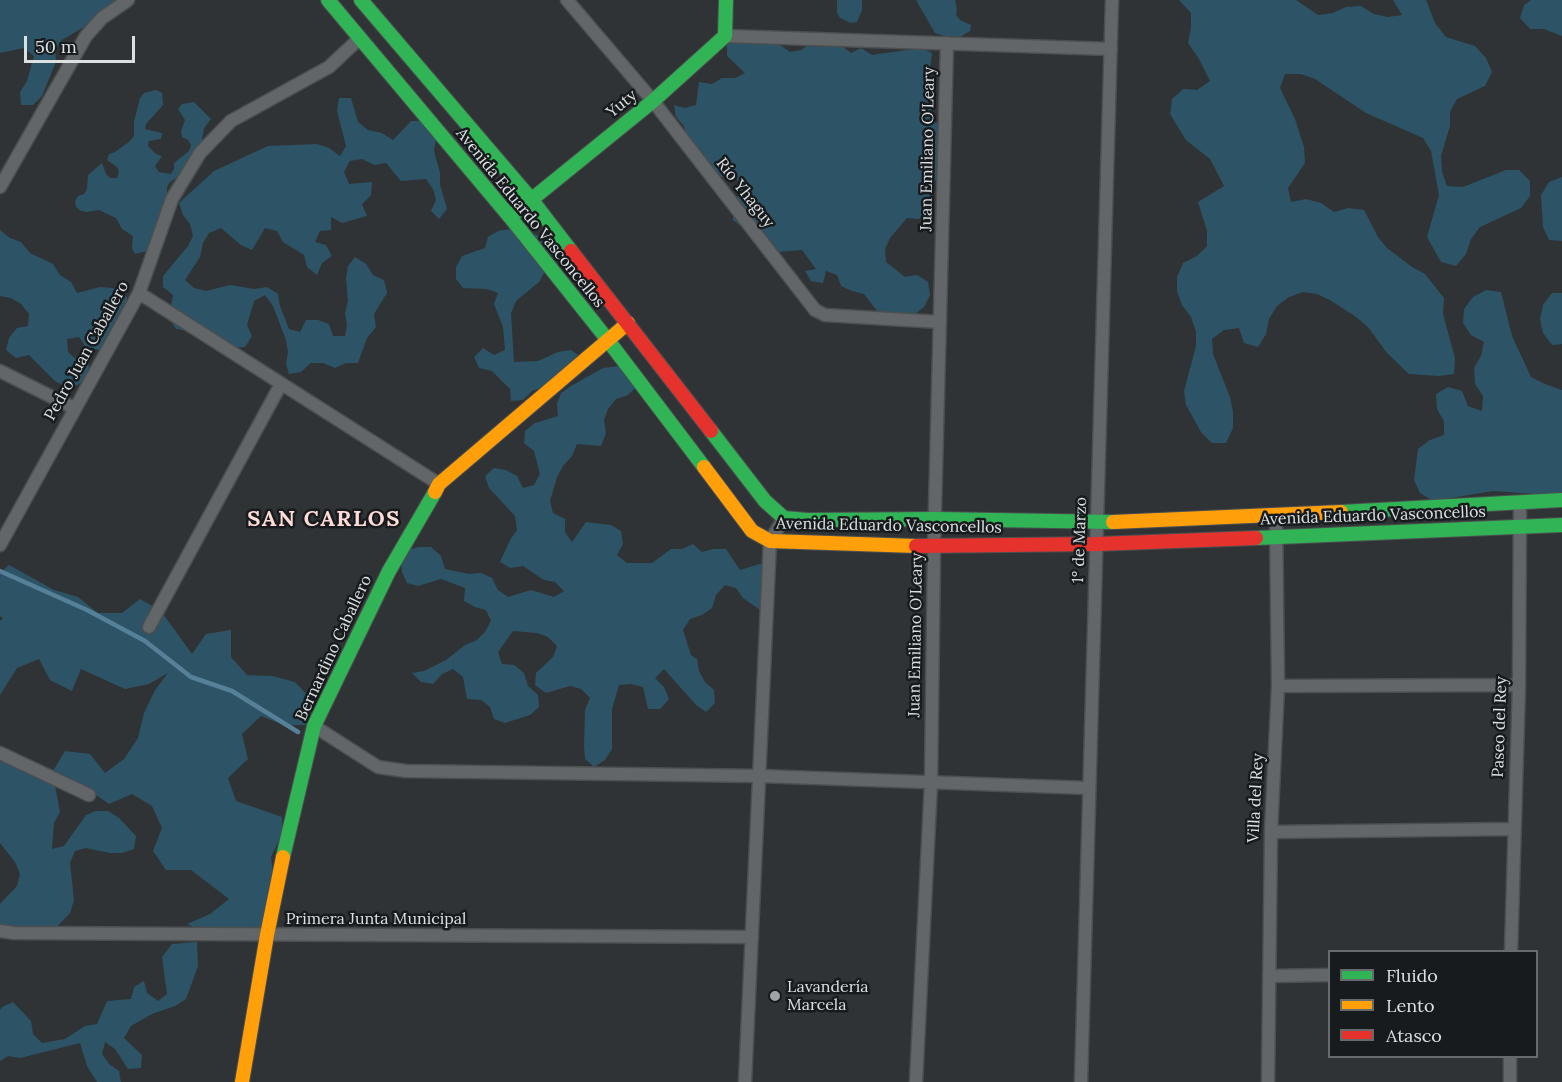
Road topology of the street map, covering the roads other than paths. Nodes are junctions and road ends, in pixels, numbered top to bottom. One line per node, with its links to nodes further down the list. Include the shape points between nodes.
1 (128, 0): 12 (street, via 102,18 86,36)
2 (328, 0): 8 (street, Avenida Eduardo Vasconcellos)
3 (362, 0): 13 (street, Avenida Eduardo Vasconcellos)
4 (567, 0): 11 (street, Río Yhaguy)
5 (726, 0): 7 (street)
6 (1112, 0): 10 (street, 1° de Marzo)
7 (725, 36): 9 (street); 11 (street, Yuty)
8 (360, 38): 14 (street, Avenida Eduardo Vasconcellos); 15 (street, Pedro Juan Caballero, via 329,67 231,121 200,153 172,199)
9 (946, 44): 10 (street); 16 (street, Juan Emiliano O'Leary)
10 (1111, 49): 28 (street, 1° de Marzo)
11 (653, 101): 13 (street, Yuty); 16 (street, Río Yhaguy, via 815,310 825,315)
12 (0, 187)
13 (531, 199): 14 (street, Yuty); 17 (street, Avenida Eduardo Vasconcellos)
14 (510, 217): 18 (street, Avenida Eduardo Vasconcellos)
15 (139, 293): 20 (street); 21 (street, Pedro Juan Caballero)
16 (940, 322): 27 (street, Juan Emiliano O'Leary)
17 (627, 323): 18 (street, Bernardino Caballero); 26 (street, Avenida Eduardo Vasconcellos, via 765,501)
18 (607, 339): 22 (street, Bernardino Caballero); 32 (street, Avenida Eduardo Vasconcellos, via 752,531)
19 (0, 371): 21 (street)
20 (281, 384): 22 (street); 36 (street)
21 (74, 408): 34 (street, Pedro Juan Caballero)
22 (439, 484): 39 (street, Bernardino Caballero, via 388,572)
23 (1562, 500): 24 (street, Avenida Eduardo Vasconcellos)
24 (1520, 503): 25 (street, Avenida Eduardo Vasconcellos); 30 (street, Paseo del Rey)
25 (1276, 515): 28 (street, Avenida Eduardo Vasconcellos); 31 (street, Villa del Rey)
26 (784, 518): 27 (street, Avenida Eduardo Vasconcellos); 32 (street)
27 (935, 519): 28 (street, Avenida Eduardo Vasconcellos); 35 (street, Juan Emiliano O'Leary)
28 (1097, 523): 33 (street, 1° de Marzo)
29 (1562, 525): 30 (street, Avenida Eduardo Vasconcellos)
30 (1520, 526): 31 (street, Avenida Eduardo Vasconcellos); 37 (street, Paseo del Rey)
31 (1277, 536): 33 (street, Avenida Eduardo Vasconcellos); 38 (street, Villa del Rey)
32 (770, 541): 35 (street, Avenida Eduardo Vasconcellos); 41 (street)
33 (1096, 544): 35 (street, Avenida Eduardo Vasconcellos); 43 (street, 1° de Marzo)
34 (0, 545)
35 (934, 547): 42 (street, Juan Emiliano O'Leary)
36 (149, 627)
37 (1519, 685): 38 (street); 45 (street, Paseo del Rey)
38 (1278, 686): 46 (street, Villa del Rey)
39 (314, 726): 41 (street, via 378,767 406,771); 48 (street, Bernardino Caballero)
40 (0, 753): 44 (street)
41 (760, 776): 42 (street); 49 (street)
42 (931, 783): 43 (street); 56 (street, Juan Emiliano O'Leary)
43 (1088, 788): 57 (street, 1° de Marzo)
44 (89, 795)
45 (1513, 829): 46 (street); 50 (street, Paseo del Rey)
46 (1270, 832): 52 (street, Villa del Rey)
47 (0, 931): 48 (street, Primera Junta Municipal)
48 (267, 935): 49 (street, Primera Junta Municipal); 54 (street, Bernardino Caballero)
49 (752, 936): 55 (street)
50 (1511, 950)
51 (1328, 975): 52 (street)
52 (1269, 976): 58 (street, Villa del Rey)
53 (1510, 1058): 59 (street)
54 (242, 1082)
55 (745, 1082)
56 (916, 1082)
57 (1081, 1082)
58 (1268, 1082)
59 (1510, 1082)

